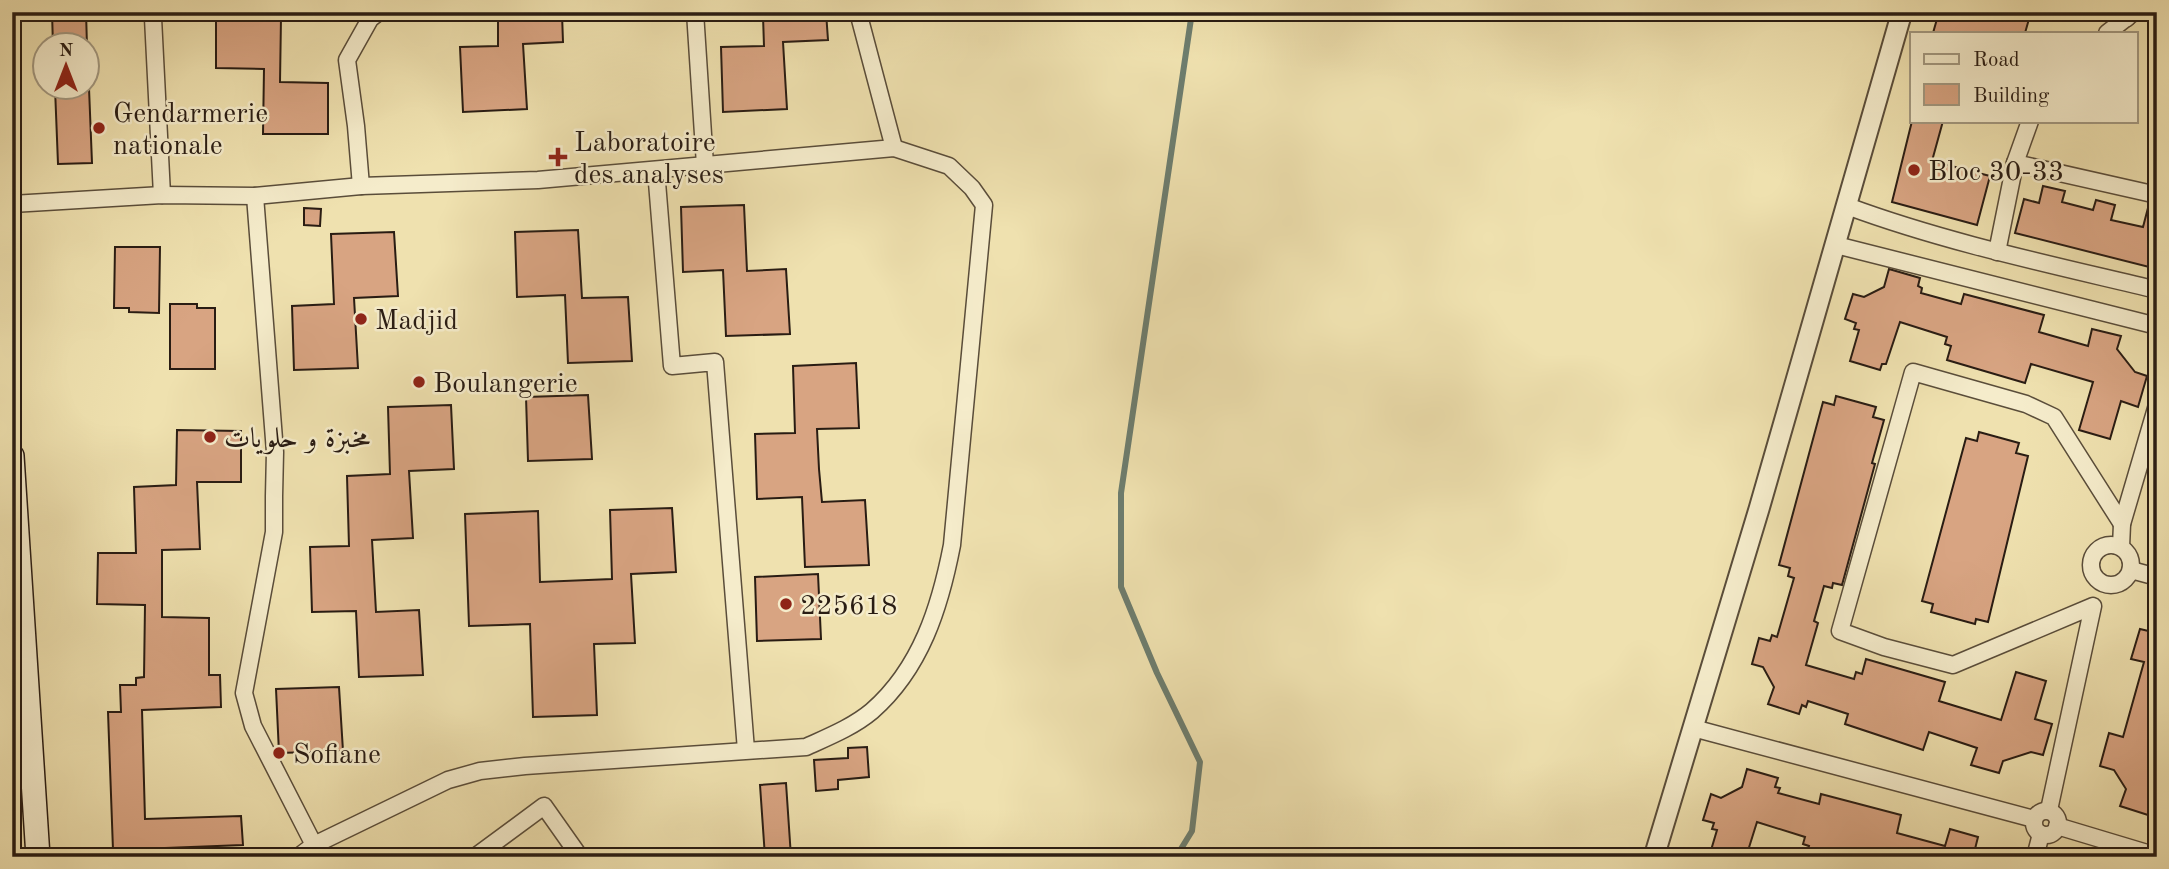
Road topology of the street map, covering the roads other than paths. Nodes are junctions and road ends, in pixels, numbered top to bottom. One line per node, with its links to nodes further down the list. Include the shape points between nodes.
1 (155, 12): 15 (street)
2 (379, 12): 14 (street, via 346,60)
3 (695, 12): 12 (street)
4 (858, 12): 10 (street)
5 (1902, 12): 19 (street)
6 (2109, 12): 7 (street)
7 (2130, 15): 8 (street)
8 (2108, 32)
9 (2030, 122): 11 (street)
10 (894, 148): 12 (street); 34 (street, via 949,166 984,205 944,589 923,645 901,681 871,712 806,747)
11 (2015, 163): 16 (street); 21 (street)
12 (705, 165): 13 (street)
13 (656, 170): 14 (street, via 538,180); 34 (street, via 672,366 715,362)
14 (361, 186): 17 (street)
15 (162, 195): 17 (street); 18 (street)
16 (2157, 195)
17 (255, 196): 39 (street, via 275,452 274,532 244,693 253,726)
18 (12, 204)
19 (1847, 206): 20 (street); 21 (street)
20 (1836, 245): 23 (street); 33 (street)
21 (1997, 252): 22 (street)
22 (2157, 290)
23 (2157, 326)
24 (2157, 405): 27 (street)
25 (12, 456): 26 (main road)
26 (13, 464): 41 (main road)
27 (2122, 524): 28 (street); 32 (street, via 2054,416 1913,372 1840,631 1953,665)
28 (2121, 547): 29 (street, via 2130,557); 31 (street, via 2102,547 2093,556 2091,569)
29 (2131, 570): 30 (street); 31 (street, via 2117,584)
30 (2157, 577)
31 (2104, 584): 32 (street)
32 (2093, 606): 35 (street)
33 (1693, 728): 36 (street); 45 (street)
34 (746, 750): 39 (street, via 480,771 448,780)
35 (2049, 810): 36 (street, via 2037,813); 37 (street, via 2056,814)
36 (2034, 819): 38 (street)
37 (2057, 826): 38 (street, via 2050,835); 40 (street)
38 (2041, 834): 46 (street)
39 (314, 845): 42 (street)
40 (2157, 856)
41 (38, 857)
42 (298, 857)
43 (475, 857): 44 (street, via 544,806)
44 (580, 857)
45 (1654, 857)
46 (2035, 857)

